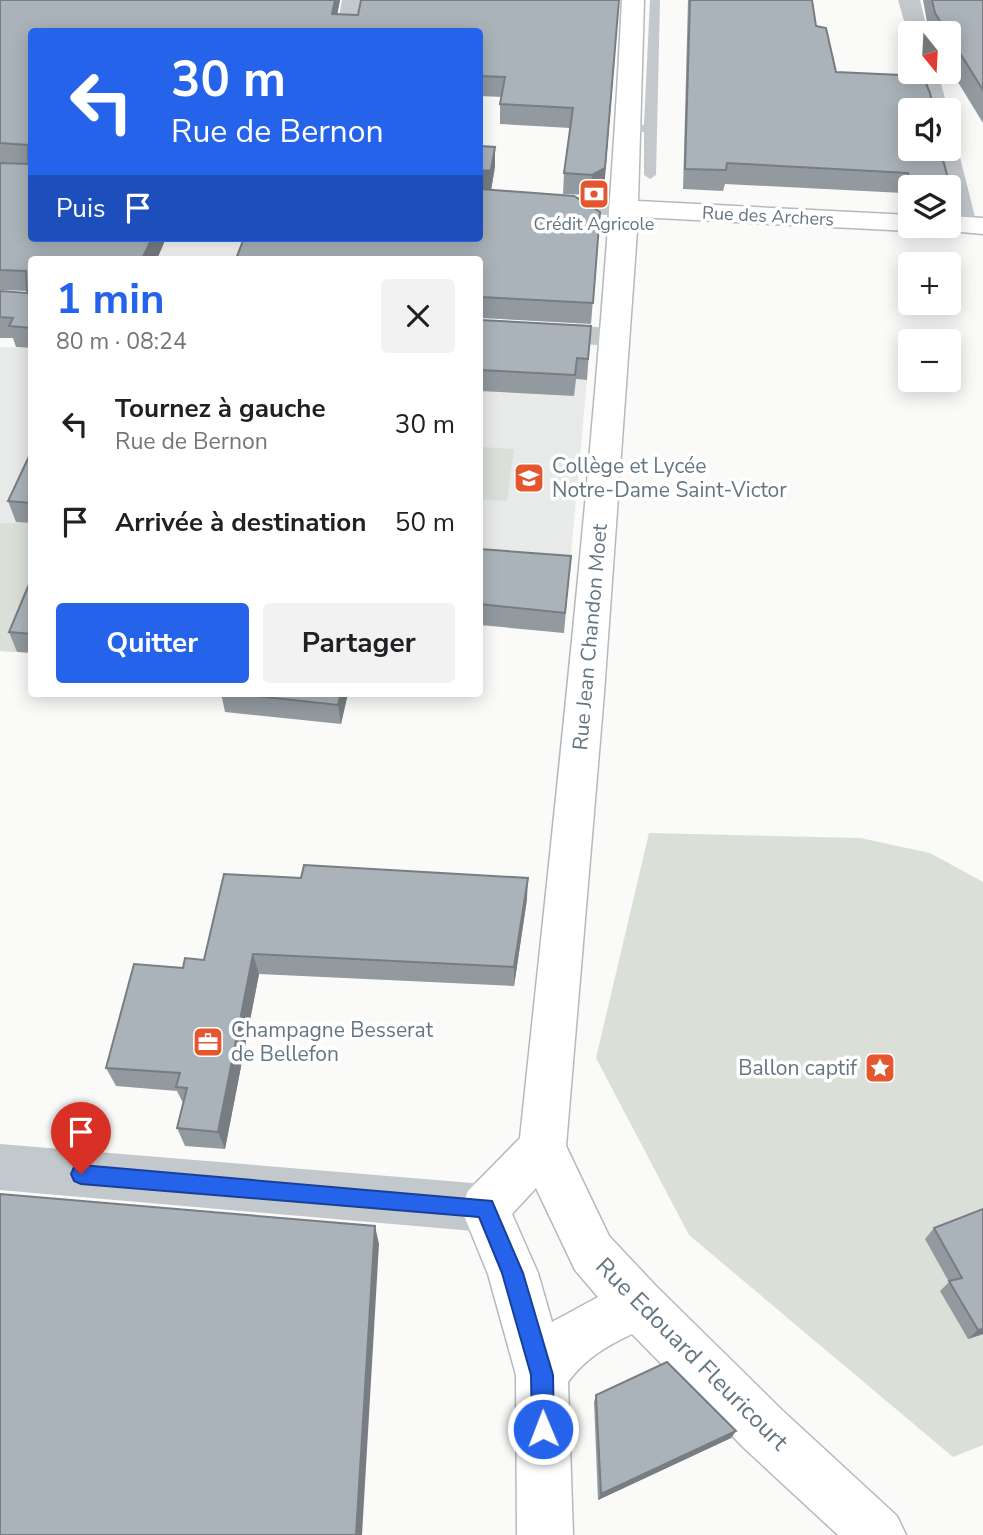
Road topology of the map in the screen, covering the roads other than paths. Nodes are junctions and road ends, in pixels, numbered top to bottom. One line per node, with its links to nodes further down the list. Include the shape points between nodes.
1 (353, 0): 6 (street)
2 (633, 0): 7 (main road, Rue Jean Chandon Moet)
3 (655, 0): 7 (lane)
4 (909, 0): 5 (street)
5 (914, 21)
6 (348, 28)
7 (639, 128): 9 (lane); 11 (main road, Rue Jean Chandon Moet)
8 (948, 161): 13 (street)
9 (650, 175)
10 (483, 200): 11 (street)
11 (625, 208): 12 (main road, Rue des Archers); 15 (main road, Rue Jean Chandon Moet)
12 (898, 222)
13 (965, 225)
14 (483, 329): 15 (street)
15 (614, 337): 16 (main road, Rue Jean Chandon Moet, via 586,693)
16 (542, 1148): 18 (main road); 19 (main road, Rue Edouard Fleuricourt, via 592,1252)
17 (0, 1167): 18 (street)
18 (485, 1208): 20 (main road, via 513,1273)
19 (638, 1304): 20 (main road, via 578,1334); 22 (main road, Rue Edouard Fleuricourt)
20 (542, 1375): 21 (main road)
21 (545, 1535)
22 (878, 1535)

